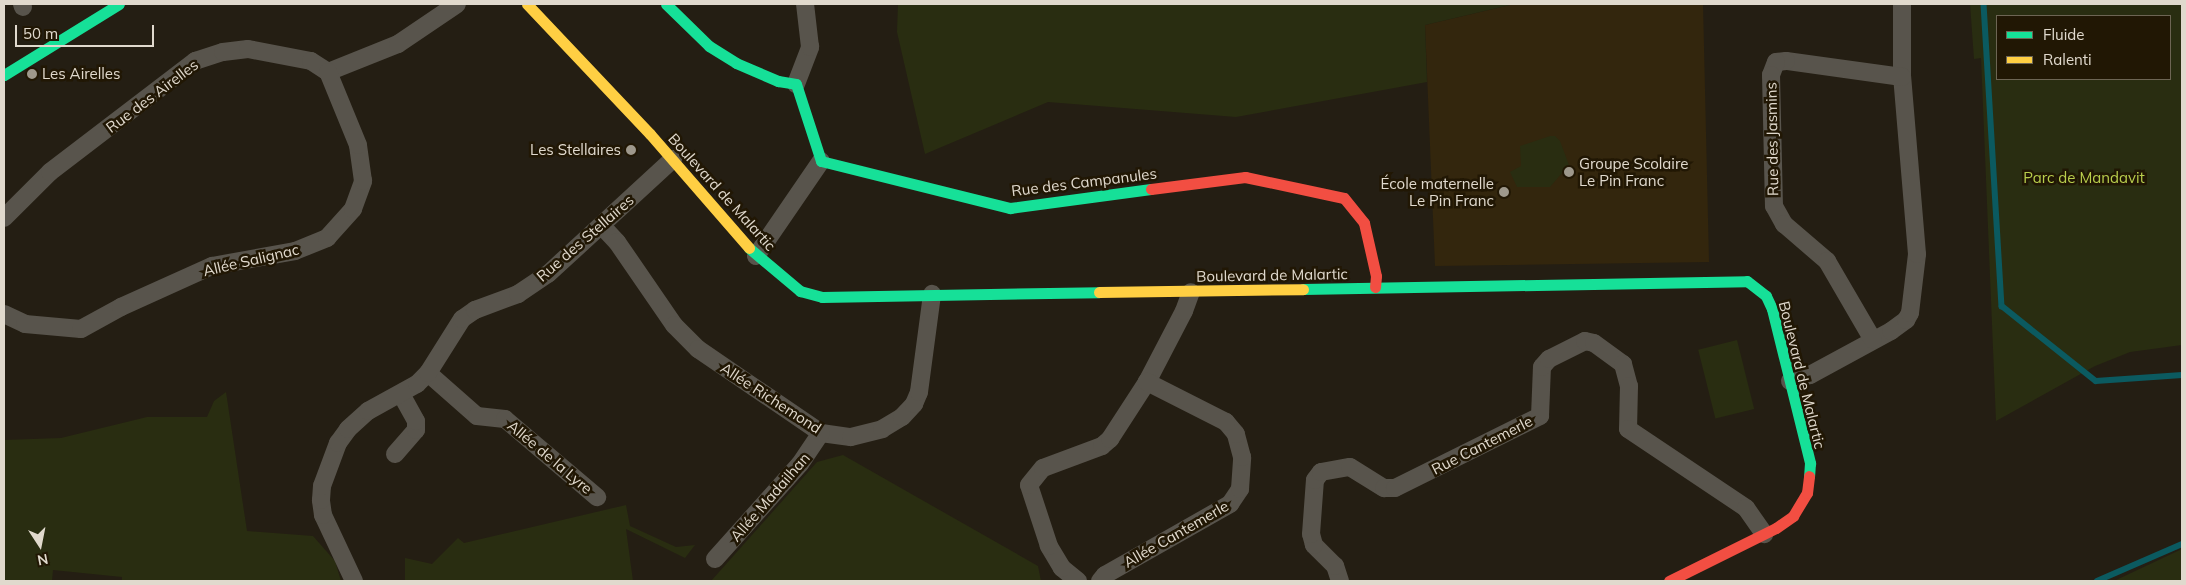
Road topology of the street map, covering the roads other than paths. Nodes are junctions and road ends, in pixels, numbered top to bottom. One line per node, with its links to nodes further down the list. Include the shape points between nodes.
1 (119, 4): 8 (street)
2 (457, 4): 7 (street, via 398,44)
3 (527, 4): 11 (street, Boulevard de Malartic)
4 (666, 4): 10 (street, via 716,51 778,81)
5 (805, 4): 10 (street, via 810,47)
6 (1902, 4): 9 (street)
7 (328, 72): 13 (street, Rue des Airelles, via 311,61 279,52 248,49 202,58 176,74 50,172); 19 (street, Allée Salignac, via 358,145 363,181 353,209 327,238 295,251 212,266 81,329 25,324)
8 (4, 75)
9 (1902, 77): 20 (street, via 1910,145 1916,276 1906,320); 20 (street, Rue des Jasmins, via 1786,61 1776,62 1771,75 1774,206 1784,224 1827,261)
10 (796, 84): 12 (street)
11 (673, 159): 14 (street, Rue des Stellaires); 15 (street, Boulevard de Malartic)
12 (821, 161): 15 (street); 16 (street, Rue des Campanules, via 1010,208 1246,177 1344,198 1364,223 1376,276)
13 (4, 218)
14 (602, 226): 21 (street, Rue des Stellaires, via 548,274 518,294 475,310 462,319); 25 (street, Allée Richemond, via 617,242 674,325 698,349)
15 (756, 256): 18 (street, Boulevard de Malartic, via 800,291 822,297)
16 (1375, 287): 17 (street, Boulevard de Malartic); 22 (street, Boulevard de Malartic, via 1746,281 1766,296 1772,309)
17 (1190, 292): 18 (street, Boulevard de Malartic); 23 (street, via 1184,311)
18 (932, 294): 25 (street, Allée Richemond, via 914,404 902,417 882,429 851,437)
19 (4, 314)
20 (1873, 340): 22 (street, via 1810,375)
21 (428, 373): 24 (street, Rue des Stellaires); 27 (street, Allée de la Lyre, via 477,416 505,420)
22 (1790, 381): 28 (street, Boulevard de Malartic, via 1810,479 1807,493 1793,516)
23 (1148, 382): 31 (street, via 1102,446 1043,468 1029,485 1049,546 1062,568); 32 (street, Allée Cantemerle, via 1226,422 1236,434 1242,457 1240,489 1230,504 1105,575)
24 (401, 394): 26 (street, via 413,416 416,430); 30 (street, Rue des Stellaires, via 368,411 348,429 338,444 322,486 323,515)
25 (821, 433): 29 (street, Allée Madailhan, via 800,464)
26 (395, 454)
27 (598, 497)
28 (1764, 534): 33 (street, Rue Cantemerle, via 1746,508 1628,429 1629,386 1623,364 1594,343 1585,341 1549,359 1542,367 1540,416 1395,488 1384,488 1350,467 1321,472 1315,480 1311,534 1314,545 1335,566); 34 (street, Boulevard de Malartic)
29 (716, 559)
30 (354, 581)
31 (1078, 581)
32 (1100, 581)
33 (1340, 581)
34 (1669, 581)

